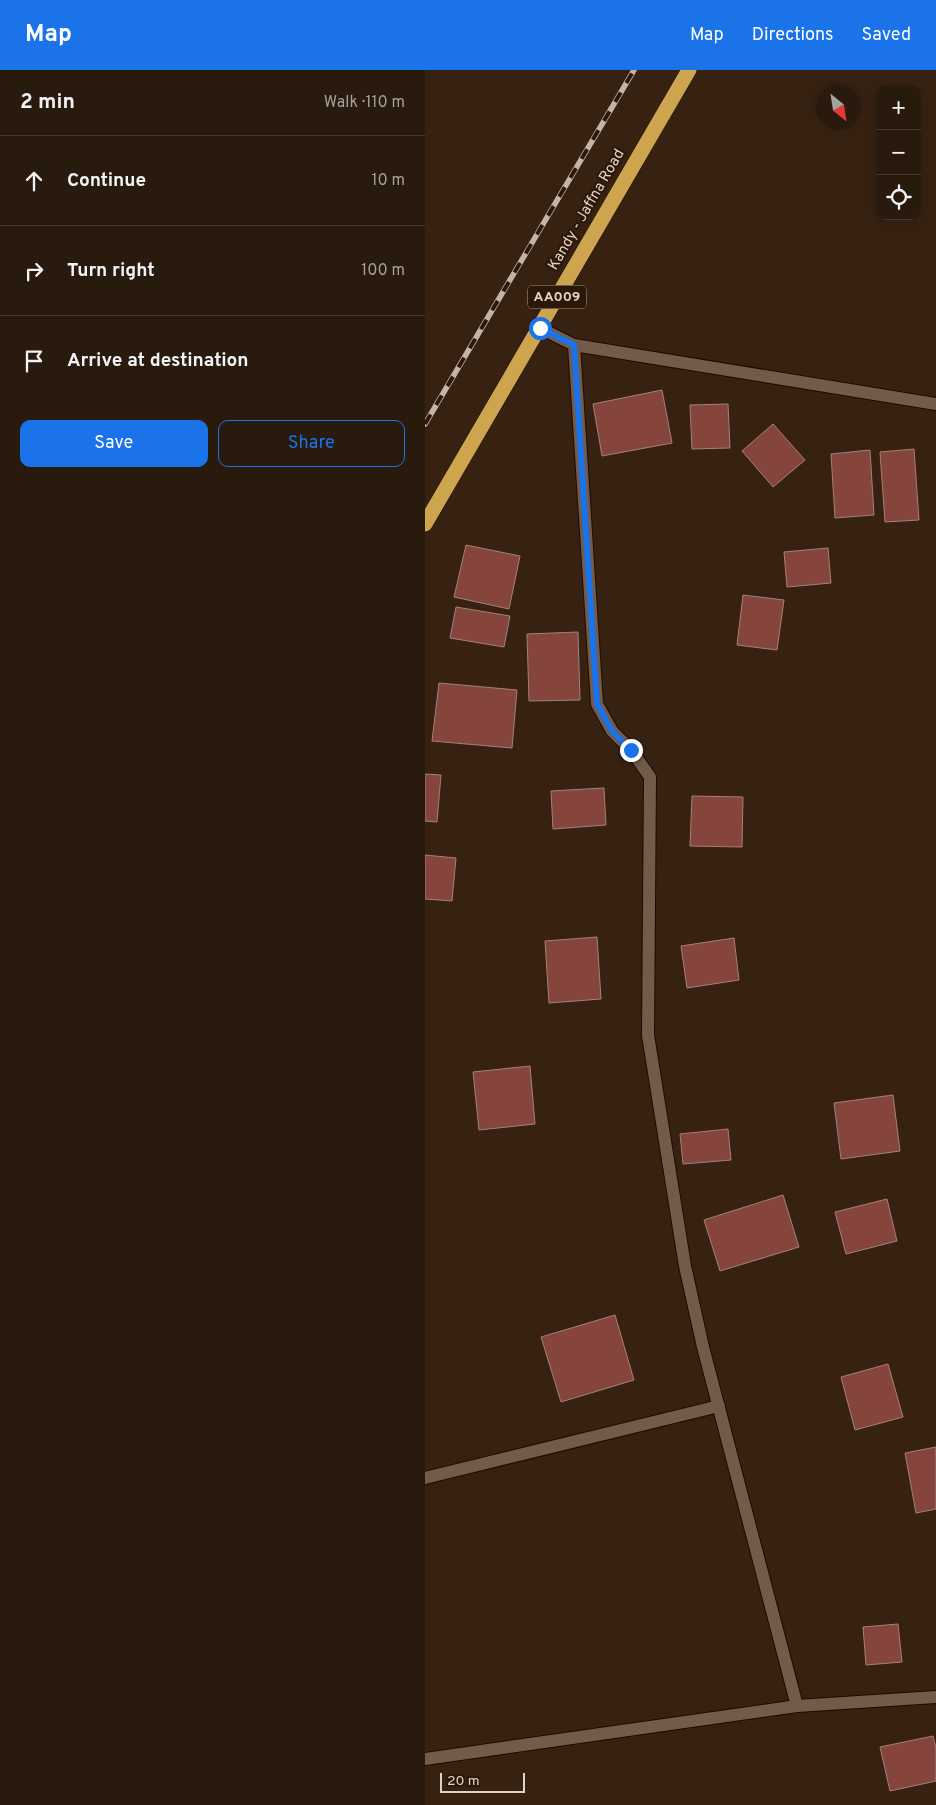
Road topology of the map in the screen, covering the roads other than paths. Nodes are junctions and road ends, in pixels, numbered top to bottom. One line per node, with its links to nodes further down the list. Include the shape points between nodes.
1 (689, 70): 2 (highway, Kandy - Jaffna Road / AA009)
2 (540, 328): 3 (street); 5 (highway, Kandy - Jaffna Road / AA009)
3 (574, 345): 4 (street); 6 (street, via 597,704 612,731 631,750 650,777 648,1035 685,1266)
4 (936, 404)
5 (425, 524)
6 (719, 1406): 7 (street); 9 (street)
7 (425, 1478)
8 (936, 1697): 9 (street)
9 (797, 1706): 10 (street)
10 (425, 1760)

